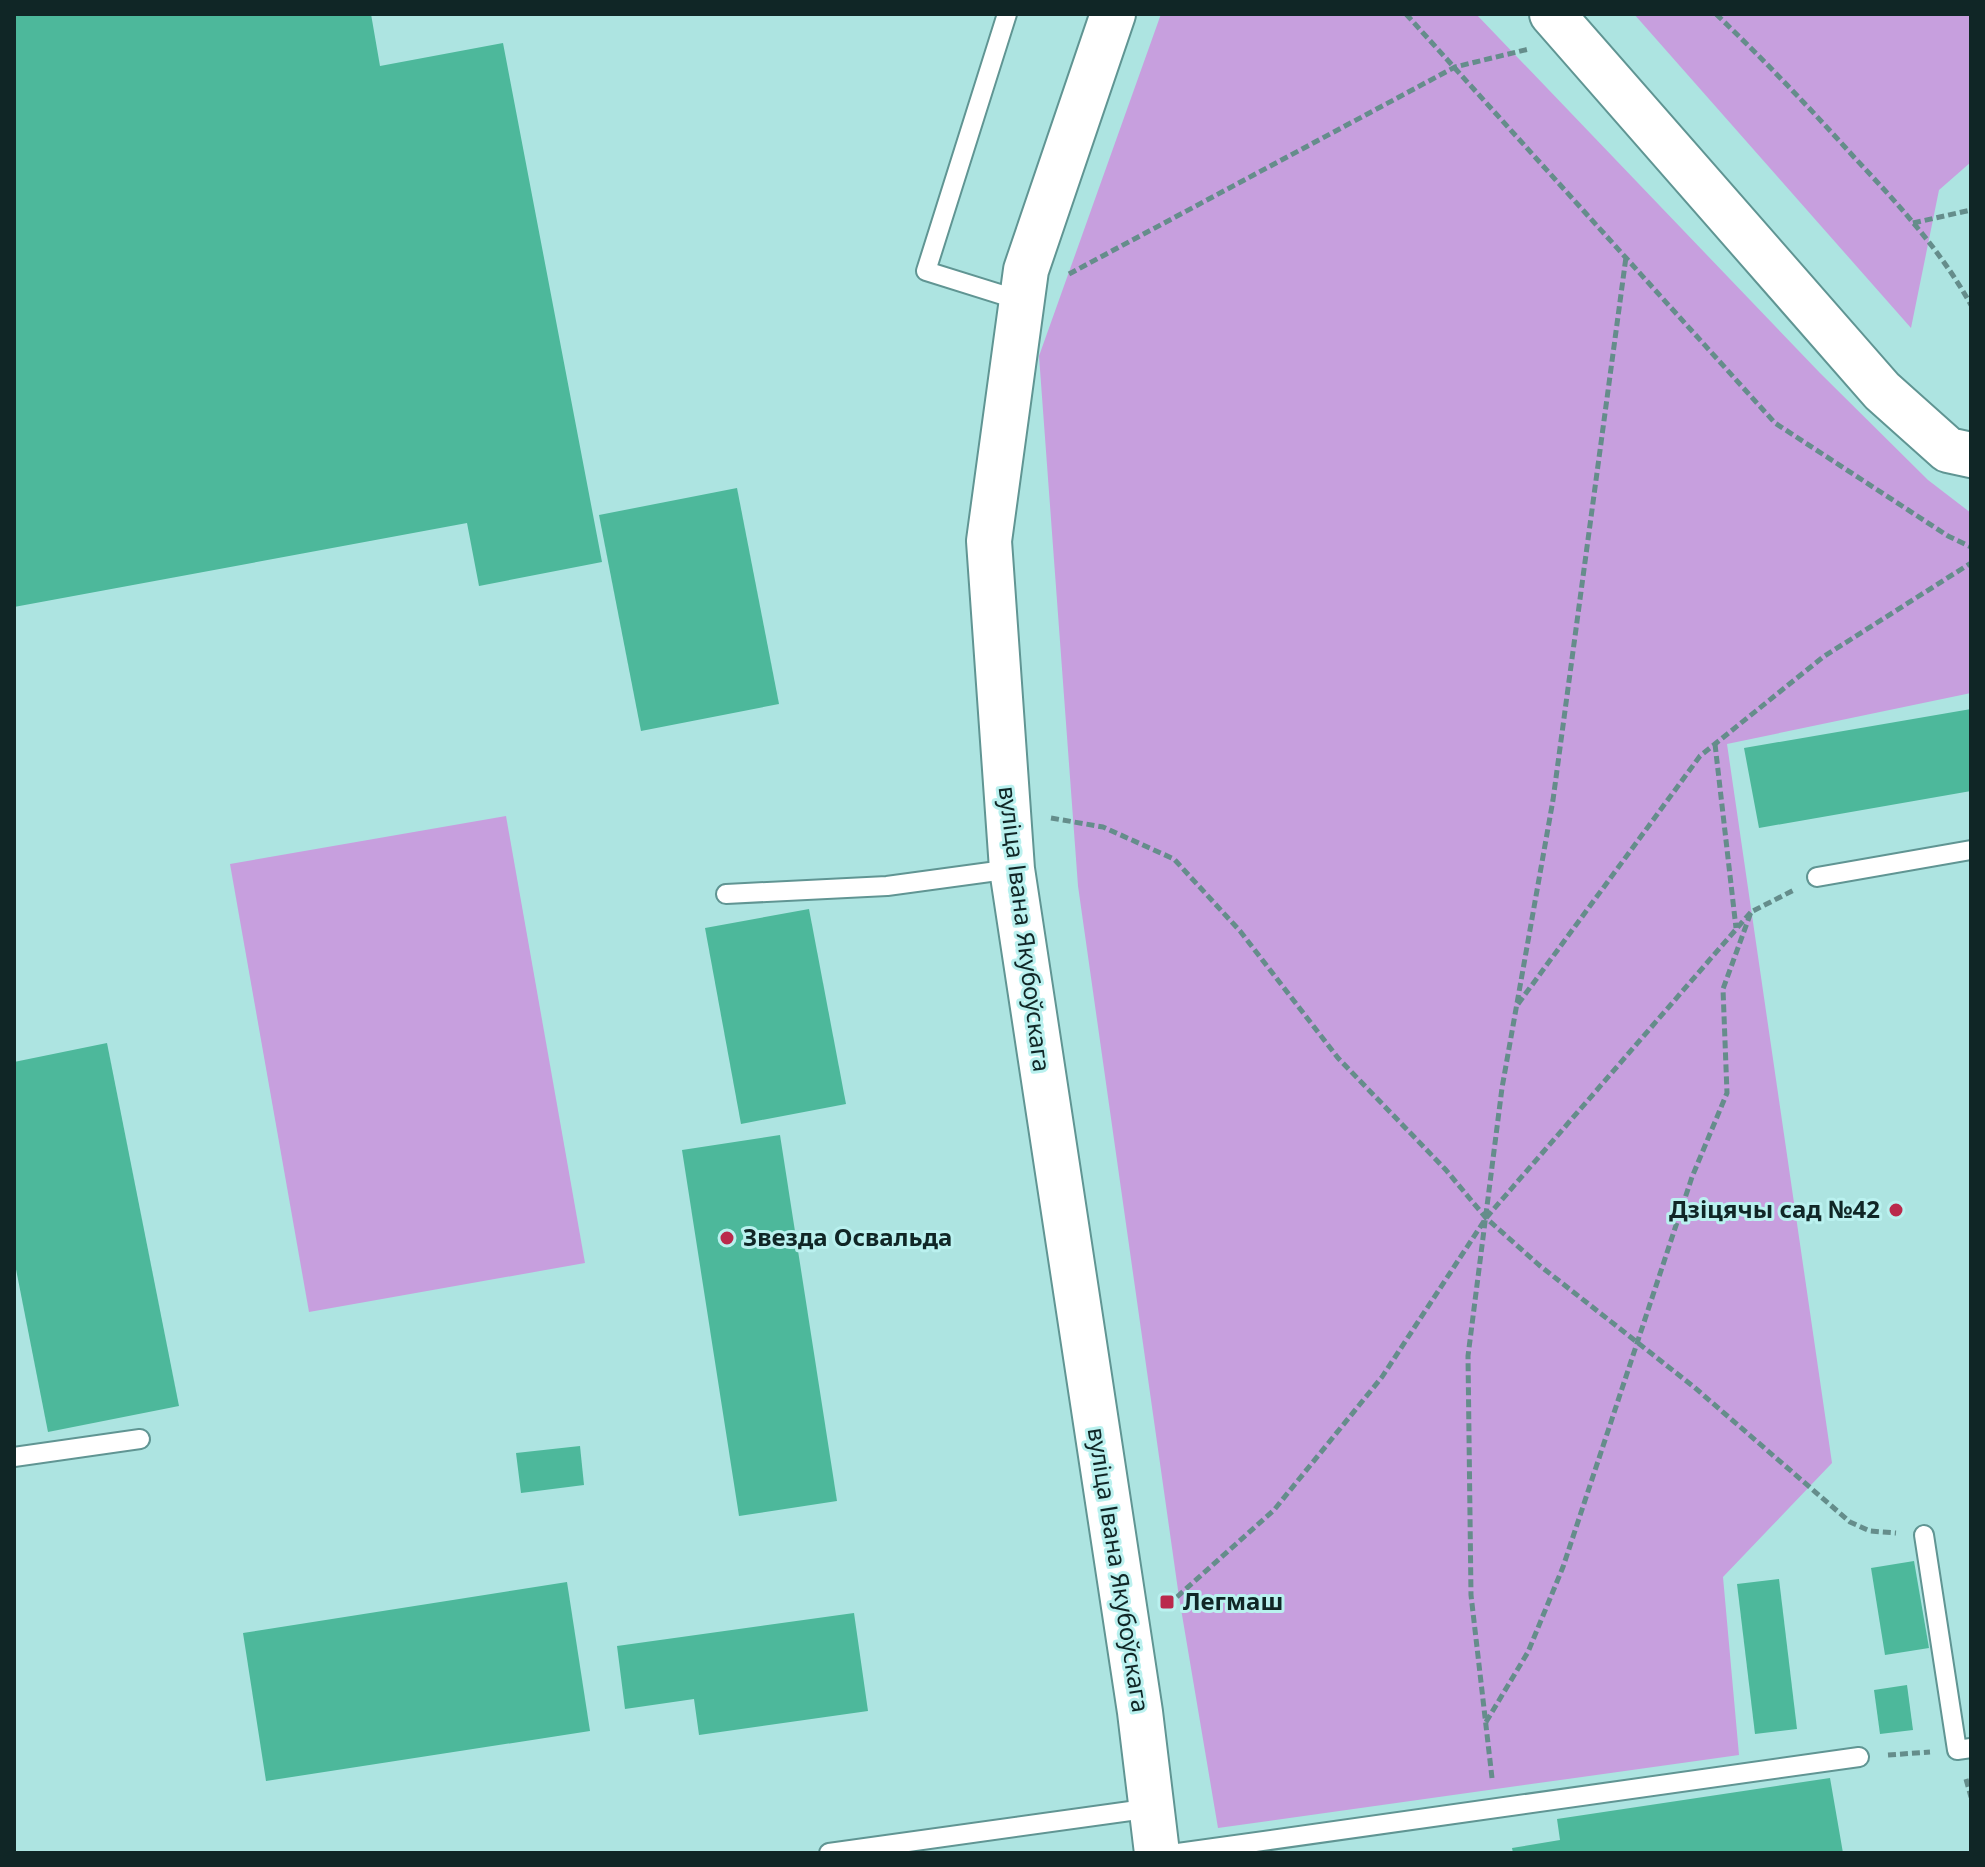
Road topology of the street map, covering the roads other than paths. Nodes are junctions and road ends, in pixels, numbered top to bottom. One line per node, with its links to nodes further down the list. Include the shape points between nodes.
1 (1007, 14): 4 (lane, via 926,271)
2 (1113, 14): 4 (street, вуліца Івана Якубоўскага, via 1026,270)
3 (1544, 30): 5 (street, via 1882,391 1948,450)
4 (1022, 301): 6 (street, вуліца Івана Якубоўскага, via 989,541)
5 (1971, 455)
6 (1010, 850): 9 (lane, via 887,886); 15 (street, вуліца Івана Якубоўскага)
7 (1971, 850): 8 (lane)
8 (1817, 877)
9 (726, 894)
10 (140, 1439): 11 (lane)
11 (14, 1457)
12 (1924, 1535): 13 (lane, via 1957,1750)
13 (1971, 1748)
14 (1859, 1757): 18 (lane)
15 (1152, 1808): 16 (lane); 17 (street, вуліца Івана Якубоўскага)
16 (829, 1853)
17 (1157, 1853)
18 (1178, 1853)

